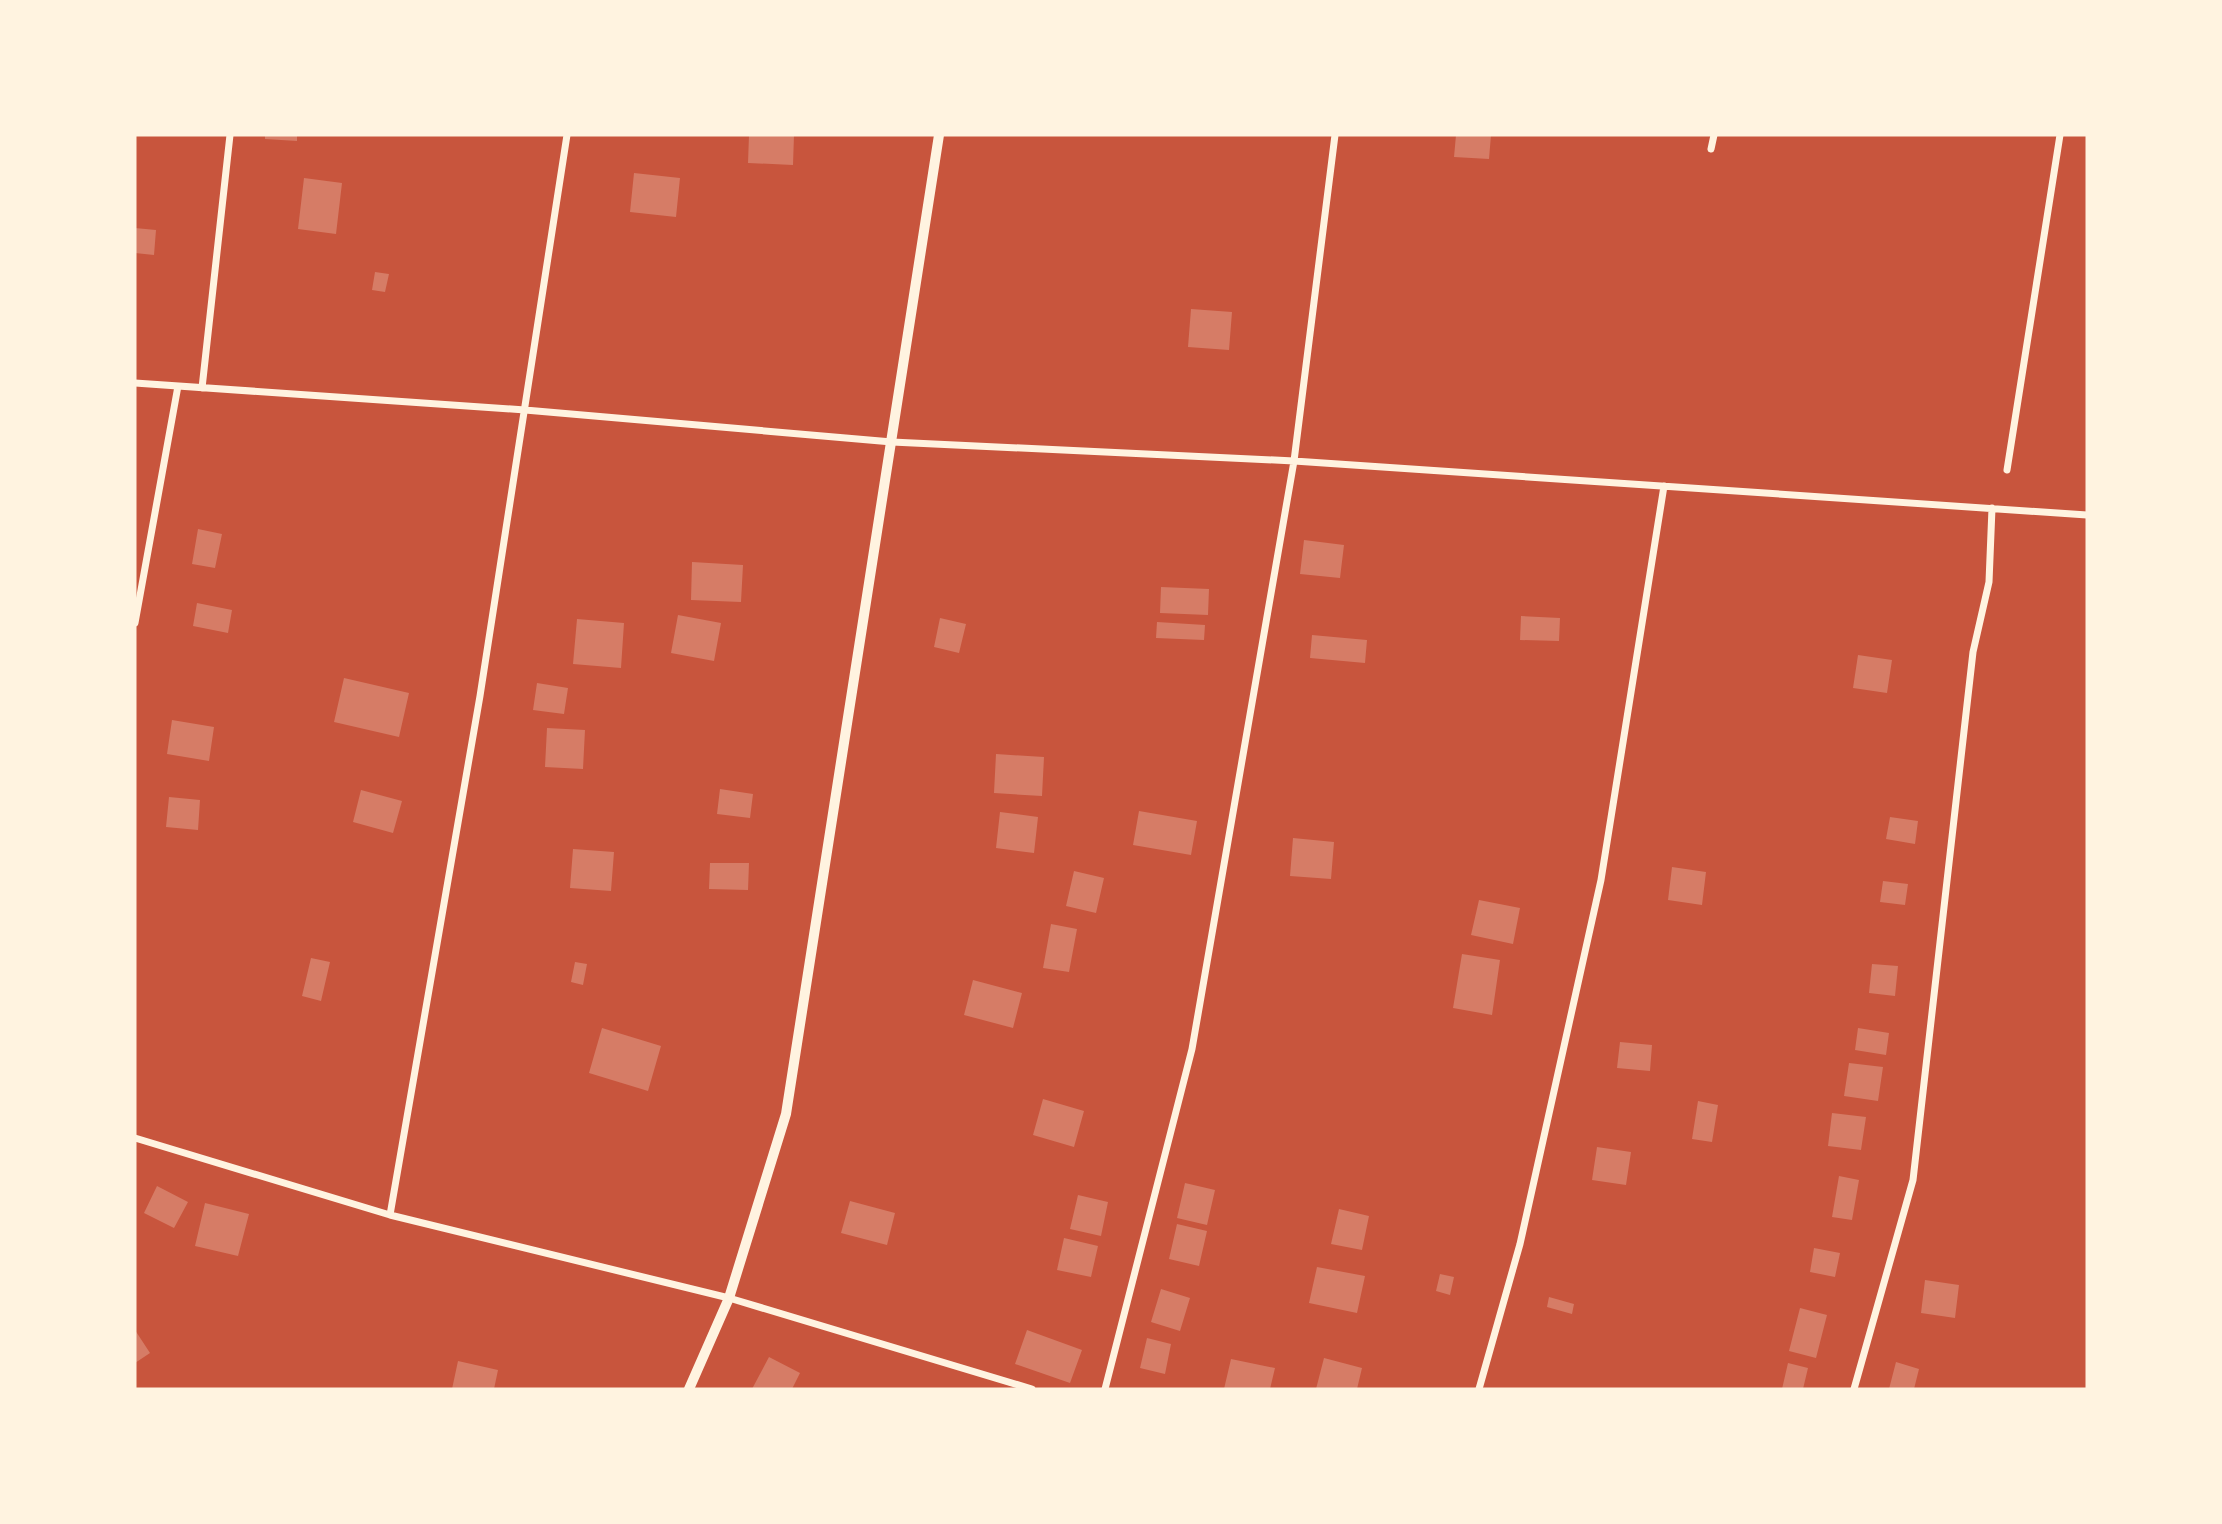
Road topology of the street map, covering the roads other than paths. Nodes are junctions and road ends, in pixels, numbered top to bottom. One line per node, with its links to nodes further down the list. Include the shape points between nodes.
1 (230, 135): 10 (street)
2 (567, 135): 11 (street)
3 (939, 135): 12 (street)
4 (1335, 135): 13 (street)
5 (1714, 135): 7 (street)
6 (2060, 135): 14 (street)
7 (1712, 149)
8 (135, 383): 9 (street)
9 (178, 386): 10 (street); 18 (street)
10 (202, 388): 11 (street)
11 (525, 410): 12 (street); 20 (street)
12 (892, 442): 13 (street); 21 (street, via 786,1114)
13 (1294, 461): 15 (street); 24 (street, via 1192,1049)
14 (2007, 470)
15 (1664, 486): 16 (street); 25 (street, via 1601,880 1520,1244)
16 (1992, 508): 17 (street); 26 (street, via 1989,582 1973,652 1913,1180)
17 (2087, 515)
18 (135, 623)
19 (135, 1138): 20 (street)
20 (390, 1215): 21 (street)
21 (729, 1298): 22 (street); 23 (street)
22 (690, 1389)
23 (1032, 1389)
24 (1105, 1389)
25 (1479, 1389)
26 (1854, 1389)

